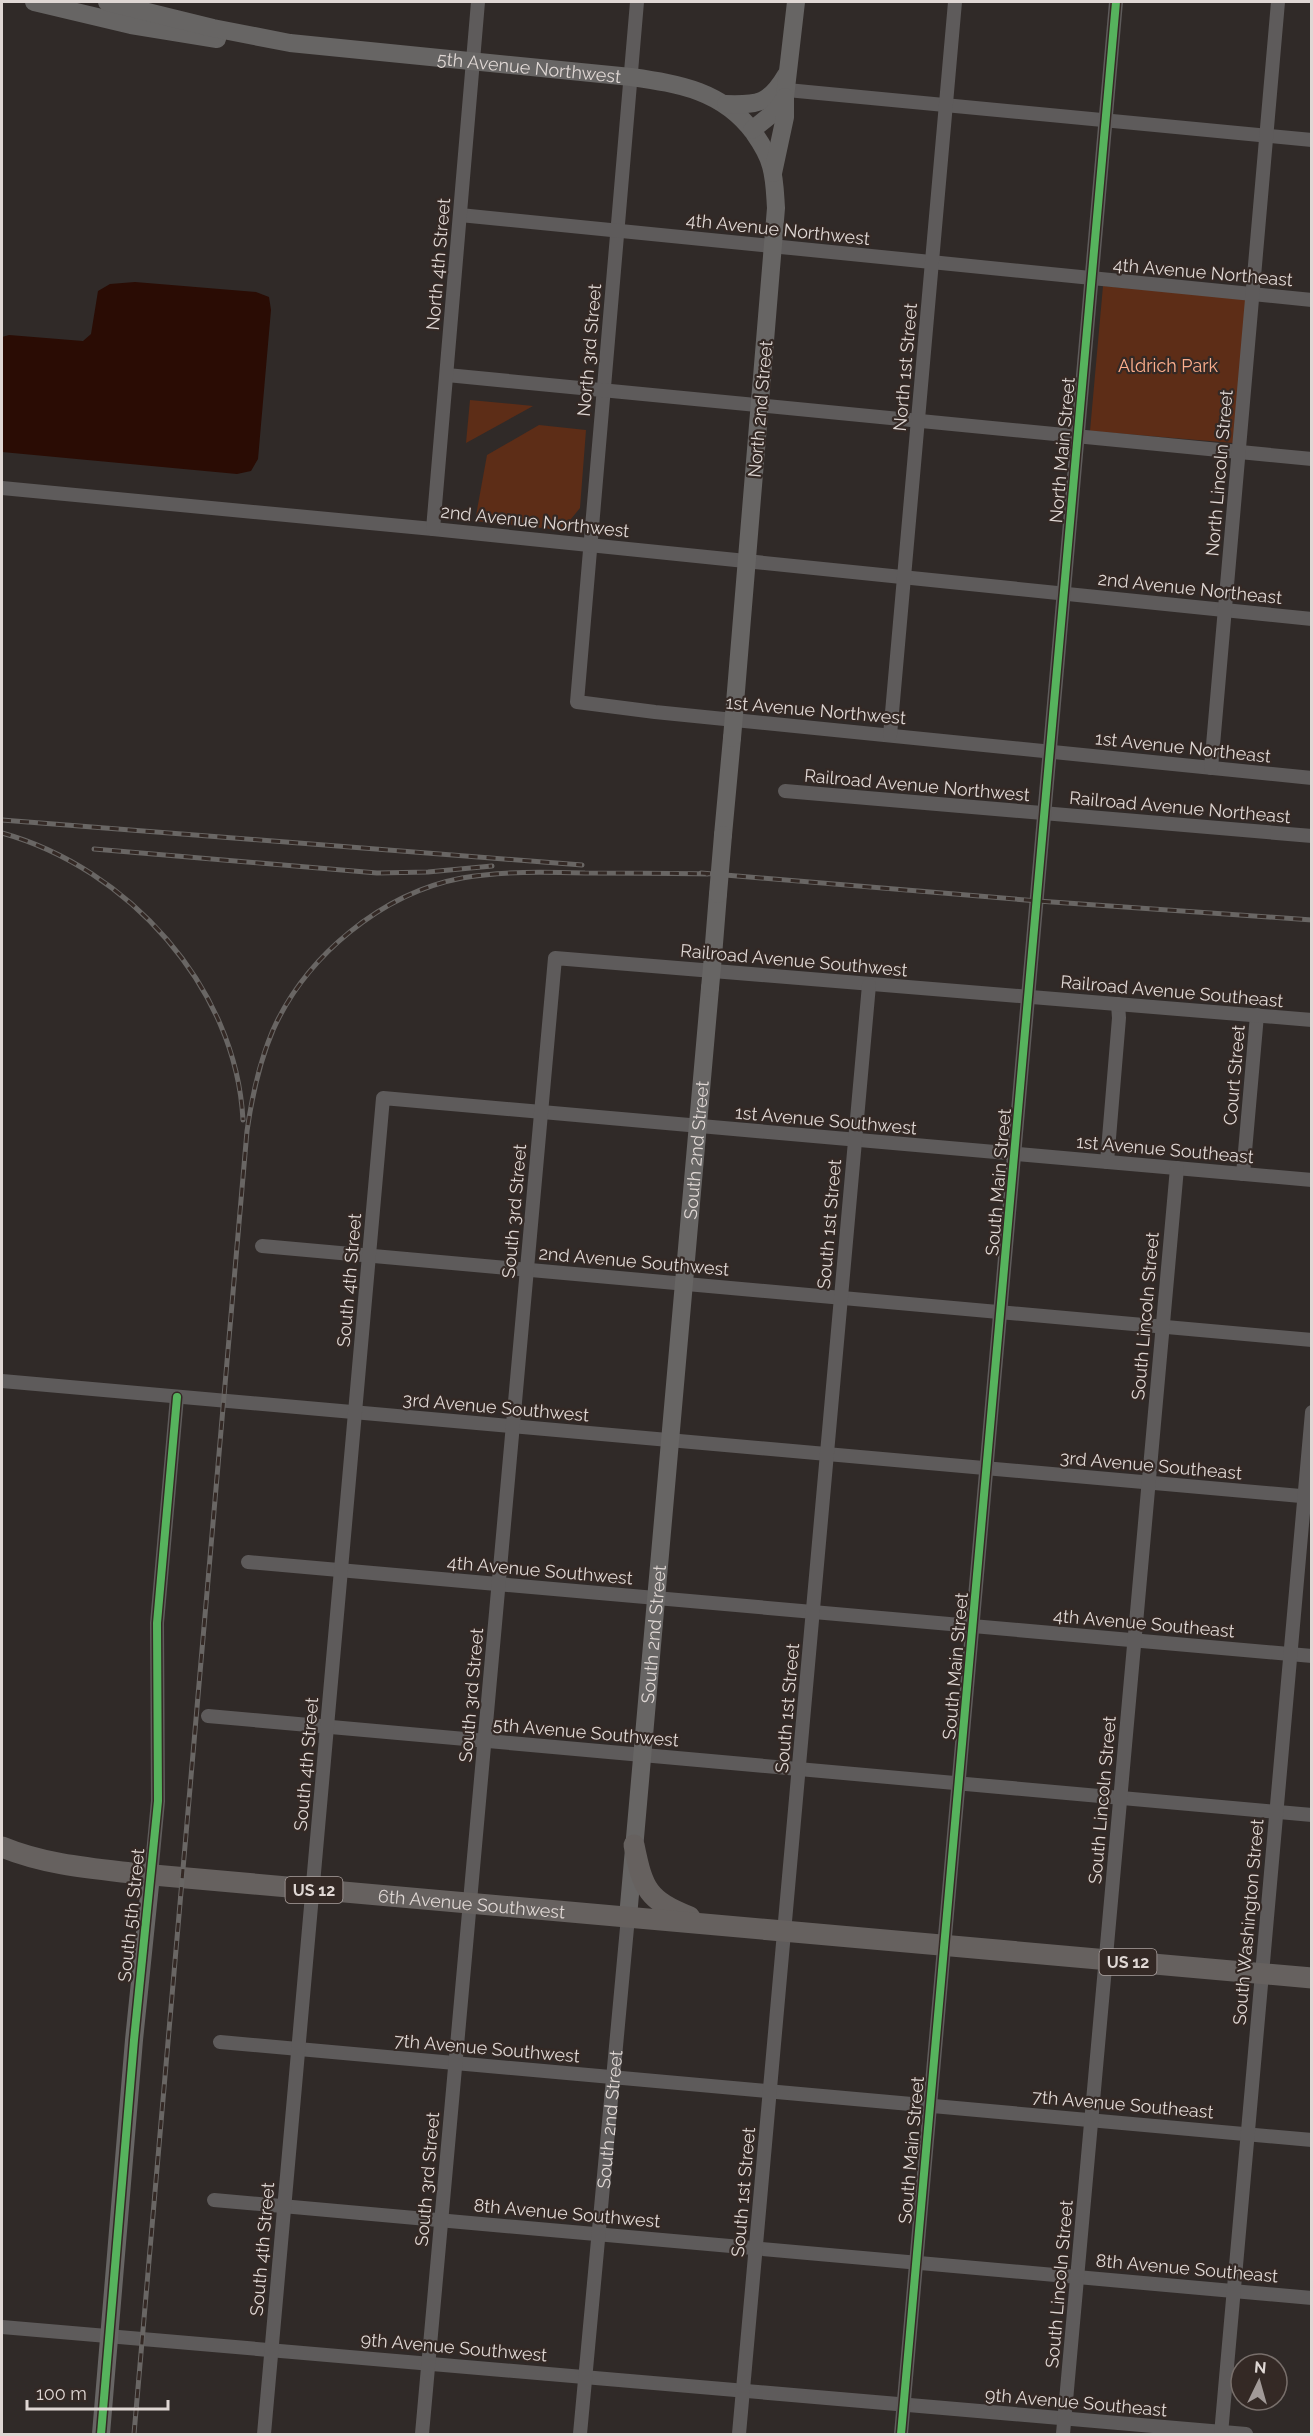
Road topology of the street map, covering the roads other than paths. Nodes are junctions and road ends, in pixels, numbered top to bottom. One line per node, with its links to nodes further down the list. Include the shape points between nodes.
1 (34, 2): 9 (main road, 5th Avenue Northwest, via 174,33)
2 (107, 2): 9 (main road, 5th Avenue Northwest)
3 (478, 2): 10 (street, North 4th Street)
4 (638, 2): 12 (street, North 3rd Street)
5 (796, 2): 11 (main road)
6 (955, 2): 16 (street, North 1st Street)
7 (1116, 2): 18 (street, North Main Street)
8 (1278, 2): 20 (street, North Lincoln Street)
9 (290, 43): 10 (main road, 5th Avenue Northwest)
10 (473, 62): 12 (main road, 5th Avenue Northwest); 23 (street, North 4th Street)
11 (790, 68): 13 (main road); 15 (main road, via 764,100)
12 (631, 77): 15 (main road, 5th Avenue Northwest, via 690,87); 24 (street, North 3rd Street)
13 (786, 93): 14 (street); 17 (main road); 19 (main road, via 777,110)
14 (819, 94): 16 (street); 17 (street, via 796,98)
15 (726, 104): 19 (main road, 5th Avenue Northwest)
16 (945, 106): 18 (street); 26 (street, North 1st Street)
17 (785, 117): 22 (main road)
18 (1106, 122): 20 (street); 27 (street, North Main Street)
19 (752, 130): 22 (main road, North 2nd Street)
20 (1266, 136): 21 (street); 28 (street, North Lincoln Street)
21 (1311, 140)
22 (773, 174): 25 (main road, North 2nd Street)
23 (460, 215): 24 (street, 4th Avenue Northwest); 30 (street, North 4th Street)
24 (617, 231): 25 (street, 4th Avenue Northwest); 31 (street, North 3rd Street)
25 (774, 247): 26 (street, 4th Avenue Northwest); 32 (main road, North 2nd Street)
26 (932, 263): 27 (street, 4th Avenue Northwest); 33 (street, North 1st Street)
27 (1091, 280): 28 (street, 4th Avenue Northeast); 34 (street, North Main Street)
28 (1252, 294): 29 (street, 4th Avenue Northeast); 35 (street, North Lincoln Street)
29 (1311, 300)
30 (447, 375): 31 (street); 38 (street, North 4th Street)
31 (604, 390): 32 (street); 39 (street, North 3rd Street)
32 (761, 405): 33 (street); 40 (main road, North 2nd Street)
33 (918, 420): 34 (street); 41 (street, North 1st Street)
34 (1078, 436): 35 (street); 42 (street, North Main Street)
35 (1239, 452): 36 (street); 43 (street, North Lincoln Street)
36 (1311, 459)
37 (2, 488): 38 (street, 2nd Avenue Northwest)
38 (433, 529): 39 (street, 2nd Avenue Northwest)
39 (590, 545): 40 (street, 2nd Avenue Northwest); 45 (street, North 3rd Street)
40 (747, 561): 41 (street, 2nd Avenue Northwest); 52 (main road, North 2nd Street, bridge)
41 (904, 577): 42 (street, 2nd Avenue Northwest); 46 (street, North 1st Street)
42 (1065, 594): 43 (street, 2nd Avenue Northeast); 47 (street, North Main Street)
43 (1225, 610): 44 (street, 2nd Avenue Northeast); 48 (street, North Lincoln Street)
44 (1311, 619)
45 (577, 702): 46 (street, 1st Avenue Northwest)
46 (890, 735): 47 (street, 1st Avenue Northwest)
47 (1051, 752): 48 (street, 1st Avenue Northeast); 51 (street, North Main Street)
48 (1211, 768): 49 (street, 1st Avenue Northeast)
49 (1311, 778)
50 (784, 791): 51 (street, Railroad Avenue Northwest)
51 (1046, 814): 53 (street, Railroad Avenue Northeast); 54 (street, North Main Street)
52 (723, 835): 63 (main road, South 2nd Street, bridge)
53 (1311, 836)
54 (1038, 901): 57 (street, South Main Street)
55 (555, 958): 56 (street, Railroad Avenue Southwest); 62 (street, South 3rd Street)
56 (869, 985): 57 (street, Railroad Avenue Southwest); 64 (street, South 1st Street)
57 (1029, 998): 58 (street, Railroad Avenue Southeast); 65 (street, South Main Street)
58 (1118, 1004): 59 (street, Railroad Avenue Southeast); 66 (street)
59 (1257, 1015): 60 (street, Railroad Avenue Southeast); 68 (street, Court Street)
60 (1311, 1020)
61 (383, 1098): 62 (street, 1st Avenue Southwest); 71 (street, South 4th Street)
62 (541, 1112): 63 (street, 1st Avenue Southwest); 72 (street, South 3rd Street)
63 (698, 1126): 64 (street, 1st Avenue Southwest); 73 (main road, South 2nd Street)
64 (855, 1141): 65 (street, 1st Avenue Southwest); 74 (street, South 1st Street)
65 (1016, 1155): 66 (street, 1st Avenue Southeast); 75 (street, South Main Street)
66 (1107, 1162): 67 (street, 1st Avenue Southeast)
67 (1177, 1168): 68 (street, 1st Avenue Southeast); 76 (street, South Lincoln Street)
68 (1243, 1174): 69 (street, 1st Avenue Southeast)
69 (1311, 1180)
70 (262, 1246): 71 (street, 2nd Avenue Southwest)
71 (370, 1255): 72 (street, 2nd Avenue Southwest); 81 (street, South 4th Street)
72 (526, 1270): 73 (street, 2nd Avenue Southwest); 82 (street, South 3rd Street)
73 (683, 1283): 74 (street, 2nd Avenue Southwest); 83 (main road, South 2nd Street)
74 (840, 1298): 75 (street, 2nd Avenue Southwest); 84 (street, South 1st Street)
75 (1002, 1312): 76 (street, 2nd Avenue Southwest); 85 (street, South Main Street)
76 (1162, 1326): 77 (street, 2nd Avenue Southwest); 86 (street, South Lincoln Street)
77 (1311, 1340)
78 (2, 1381): 79 (street, 3rd Avenue Southwest)
79 (177, 1397): 81 (street, 3rd Avenue Southwest); 108 (street, South 5th Street, via 157,1623 159,1770)
80 (1311, 1412): 87 (street, South Washington Street)
81 (355, 1414): 82 (street, 3rd Avenue Southwest); 89 (street, South 4th Street)
82 (512, 1426): 83 (street, 3rd Avenue Southwest); 90 (street, South 3rd Street)
83 (670, 1440): 84 (street, 3rd Avenue Southwest); 91 (main road, South 2nd Street)
84 (827, 1454): 85 (street, 3rd Avenue Southwest); 92 (street, South 1st Street)
85 (988, 1468): 86 (street, 3rd Avenue Southeast); 93 (street, South Main Street)
86 (1148, 1483): 87 (street, 3rd Avenue Southeast); 94 (street, South Lincoln Street)
87 (1308, 1497): 95 (street, South Washington Street)
88 (248, 1562): 89 (street, 4th Avenue Southwest)
89 (341, 1571): 90 (street, 4th Avenue Southwest); 98 (street, South 4th Street)
90 (499, 1585): 91 (street, 4th Avenue Southwest); 99 (street, South 3rd Street)
91 (656, 1599): 92 (street, 4th Avenue Southwest); 100 (main road, South 2nd Street)
92 (813, 1612): 93 (street, 4th Avenue Southwest); 101 (street, South 1st Street)
93 (973, 1627): 94 (street, 4th Avenue Southeast); 102 (street, South Main Street)
94 (1134, 1640): 95 (street, 4th Avenue Southeast); 103 (street, South Lincoln Street)
95 (1289, 1654): 96 (street, 4th Avenue Southeast); 104 (street, South Washington Street)
96 (1311, 1656)
97 (208, 1716): 98 (street, 5th Avenue Southwest)
98 (327, 1728): 99 (street, 5th Avenue Southwest); 109 (street, South 4th Street)
99 (484, 1742): 100 (street, 5th Avenue Southwest); 110 (street, South 3rd Street)
100 (642, 1755): 101 (street, 5th Avenue Southwest); 106 (main road, South 2nd Street)
101 (800, 1768): 102 (street, 5th Avenue Southwest); 113 (street, South 1st Street)
102 (960, 1784): 103 (street, 5th Avenue Southwest); 114 (street, South Main Street)
103 (1120, 1798): 104 (street, 5th Avenue Southwest); 115 (street, South Lincoln Street)
104 (1275, 1812): 105 (street, 5th Avenue Southwest); 116 (street, South Washington Street)
105 (1311, 1815)
106 (634, 1845): 111 (main road, South 2nd Street); 112 (highway, via 642,1880 650,1895 675,1911)
107 (2, 1847): 108 (highway, 6th Avenue Southwest / US 12, via 79,1868)
108 (151, 1875): 109 (highway, 6th Avenue Southwest / US 12); 137 (main road, South 5th Street)
109 (313, 1890): 110 (highway, 6th Avenue Southwest / US 12); 119 (street, South 4th Street)
110 (470, 1903): 111 (highway, 6th Avenue Southwest / US 12); 120 (street, South 3rd Street)
111 (628, 1917): 112 (highway, 6th Avenue Southwest / US 12); 121 (street, South 2nd Street)
112 (708, 1924): 113 (highway, 6th Avenue Southwest / US 12)
113 (784, 1931): 114 (highway, 6th Avenue Southwest / US 12); 122 (street, South 1st Street)
114 (944, 1945): 115 (highway, US 12); 123 (street, South Main Street)
115 (1106, 1960): 116 (highway, US 12); 124 (street, South Lincoln Street)
116 (1262, 1973): 117 (highway, US 12); 125 (street, South Washington Street)
117 (1311, 1978)
118 (220, 2042): 119 (street, 7th Avenue Southwest)
119 (298, 2049): 120 (street, 7th Avenue Southwest); 128 (street, South 4th Street)
120 (455, 2063): 121 (street, 7th Avenue Southwest); 129 (street, South 3rd Street)
121 (613, 2077): 122 (street, 7th Avenue Southwest); 130 (street, South 2nd Street)
122 (770, 2090): 123 (street, 7th Avenue Southwest); 131 (street, South 1st Street)
123 (931, 2104): 124 (street, 7th Avenue Southeast); 132 (street, South Main Street)
124 (1092, 2119): 125 (street, 7th Avenue Southeast); 133 (street, South Lincoln Street)
125 (1248, 2133): 126 (street, 7th Avenue Southeast); 134 (street, South Washington Street)
126 (1311, 2139)
127 (214, 2200): 128 (street, 8th Avenue Southwest)
128 (284, 2206): 129 (street, 8th Avenue Southwest); 138 (street, South 4th Street)
129 (441, 2221): 130 (street, 8th Avenue Southwest); 139 (street, South 3rd Street)
130 (598, 2234): 131 (street, 8th Avenue Southwest); 140 (street, South 2nd Street)
131 (756, 2248): 132 (street, 8th Avenue Southwest); 141 (street, South 1st Street)
132 (916, 2263): 133 (street, 8th Avenue Southeast); 142 (street, South Main Street)
133 (1077, 2277): 134 (street, 8th Avenue Southeast); 143 (street, South Lincoln Street)
134 (1234, 2290): 135 (street, 8th Avenue Southeast); 144 (street, South Washington Street)
135 (1311, 2298)
136 (2, 2327): 137 (street, 9th Avenue Southwest)
137 (109, 2337): 138 (street, 9th Avenue Southwest); 145 (main road, South 5th Street)
138 (272, 2349): 139 (street, 9th Avenue Southwest); 146 (street, South 4th Street)
139 (428, 2363): 140 (street, 9th Avenue Southwest); 147 (street, South 3rd Street)
140 (586, 2376): 141 (street, 9th Avenue Southwest); 148 (street, South 2nd Street)
141 (743, 2390): 142 (street, 9th Avenue Southwest); 149 (street, South 1st Street)
142 (904, 2405): 143 (street, 9th Avenue Southeast); 150 (street, South Main Street)
143 (1065, 2419): 144 (street, 9th Avenue Southeast); 151 (street, South Lincoln Street)
144 (1221, 2433): 152 (street, 9th Avenue Southeast)
145 (101, 2434)
146 (264, 2434)
147 (422, 2434)
148 (580, 2434)
149 (739, 2434)
150 (901, 2434)
151 (1063, 2434)
152 (1246, 2434)

